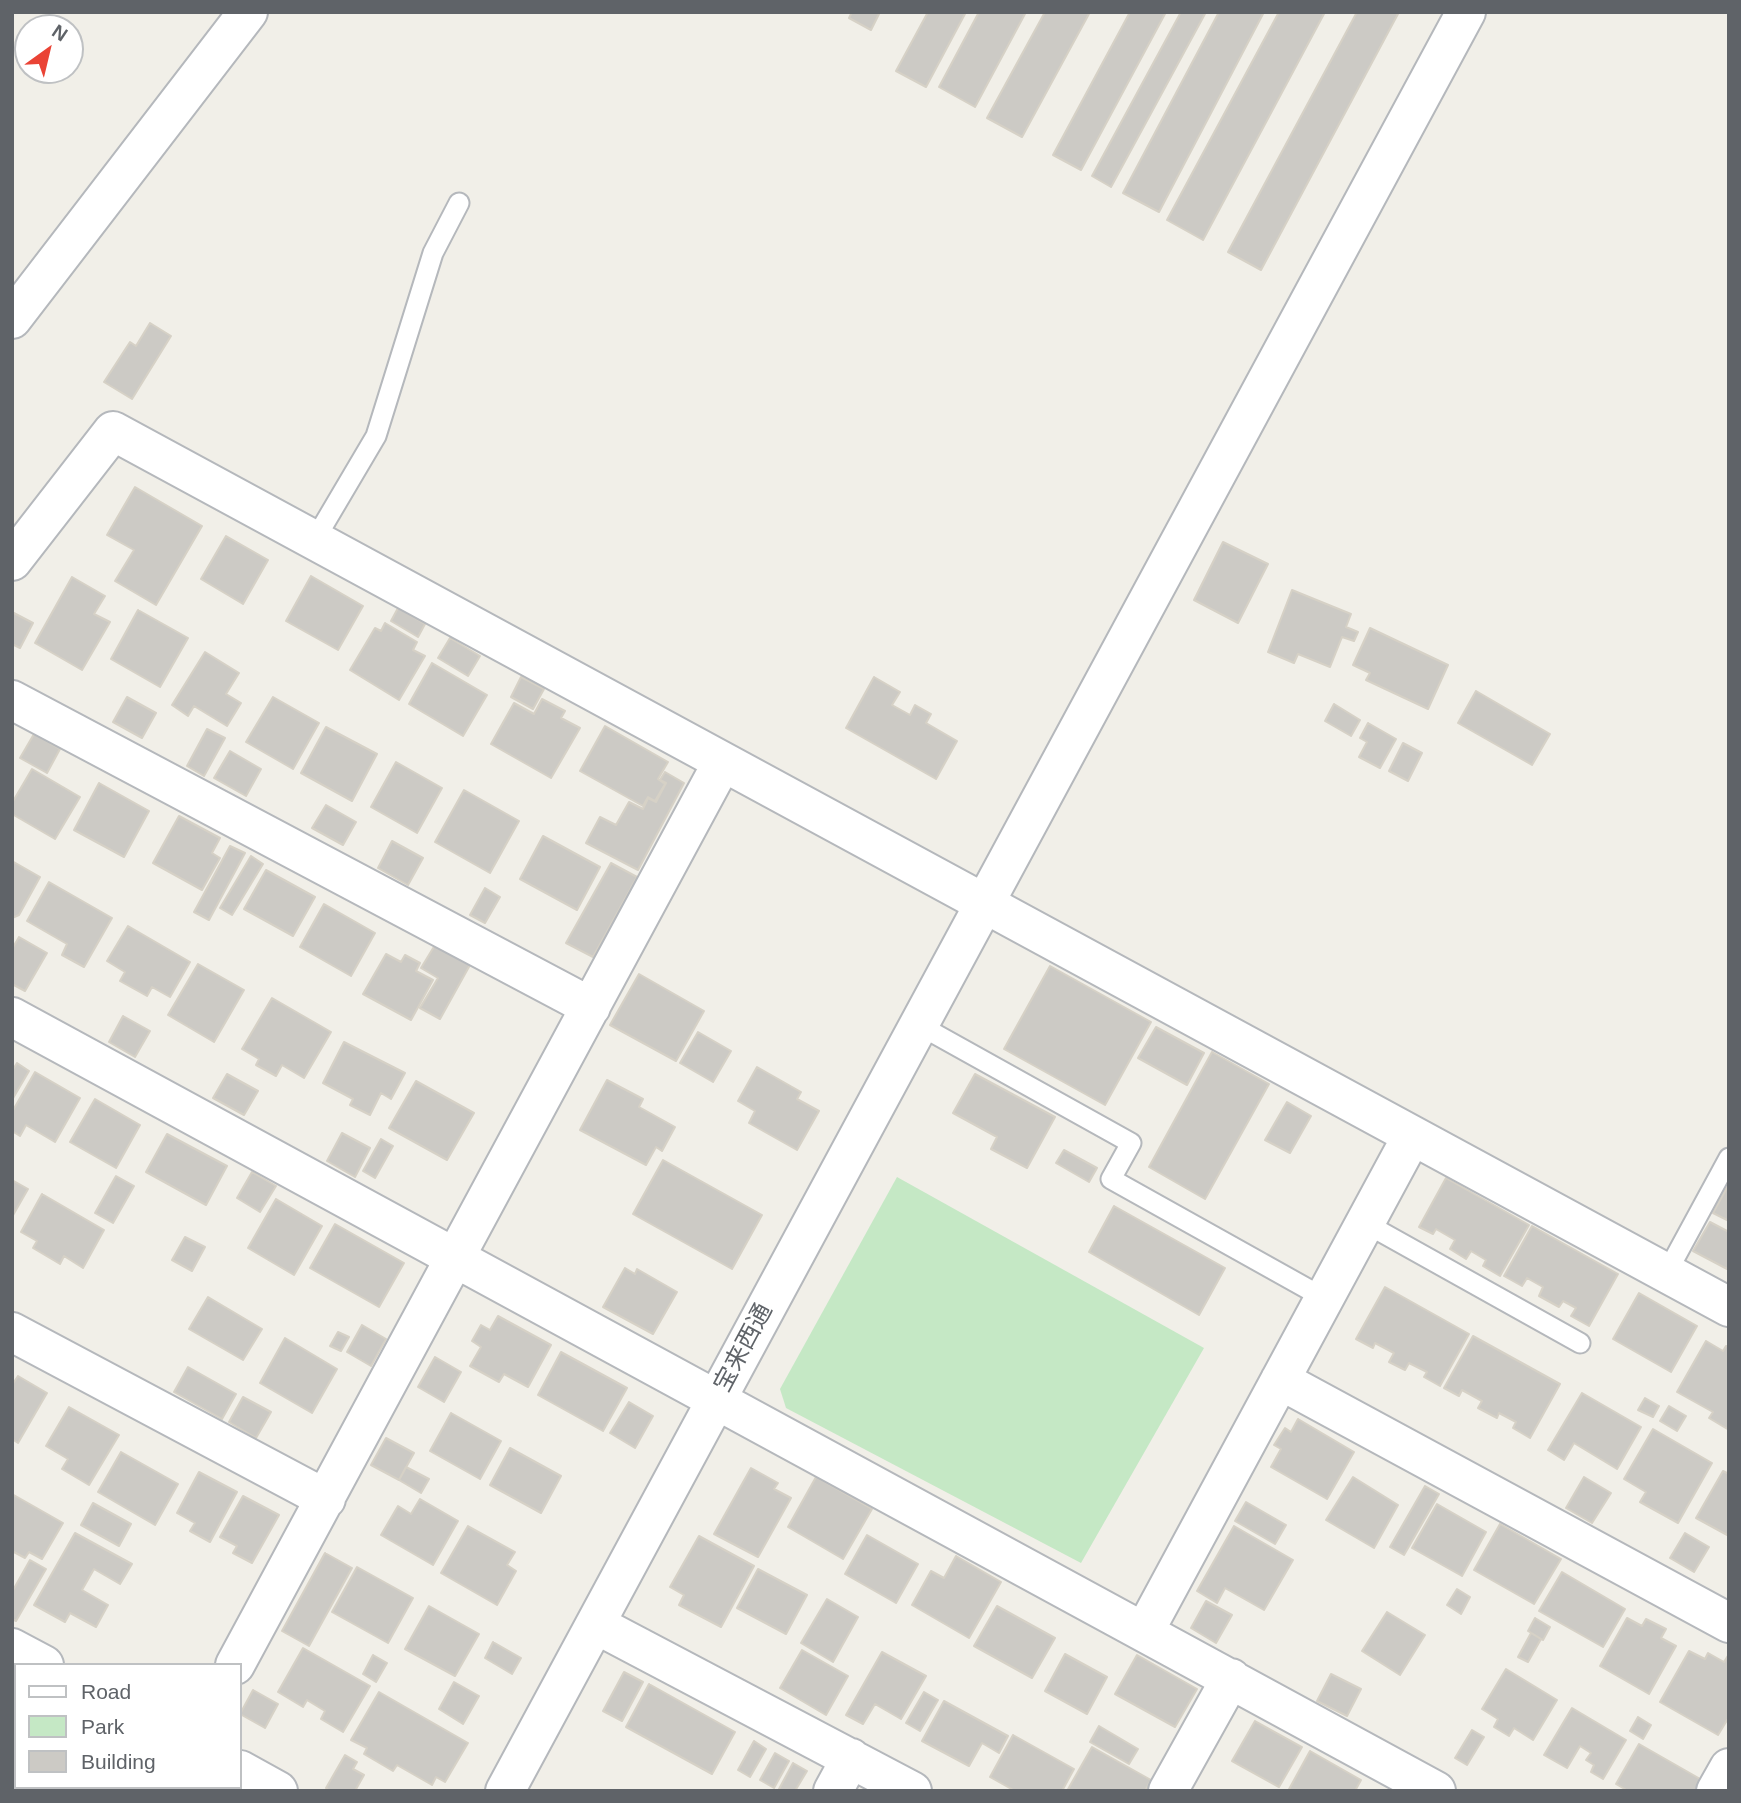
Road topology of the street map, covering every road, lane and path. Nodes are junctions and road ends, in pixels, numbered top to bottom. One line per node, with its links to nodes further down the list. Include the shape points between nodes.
1 (248, 12): 4 (street)
2 (1466, 12): 9 (street, 宝来西通)
3 (459, 203): 5 (lane, via 433,254 376,436)
4 (12, 319)
5 (314, 541): 6 (street, via 113,431); 8 (street)
6 (12, 561)
7 (12, 700): 10 (street)
8 (722, 762): 9 (street); 10 (street)
9 (984, 906): 12 (street, 宝来西通); 13 (street)
10 (591, 1007): 16 (street)
11 (12, 1017): 16 (street)
12 (919, 1025): 18 (lane, via 1131,1143 1111,1179); 23 (street, 宝来西通)
13 (1412, 1136): 15 (street); 17 (street)
14 (1729, 1158): 17 (lane)
15 (1365, 1223): 18 (street); 21 (lane)
16 (457, 1259): 23 (street); 24 (street)
17 (1666, 1274): 19 (street)
18 (1324, 1298): 22 (street)
19 (1729, 1307)
20 (12, 1332): 24 (street)
21 (1580, 1343)
22 (1280, 1380): 25 (street); 27 (street)
23 (716, 1402): 26 (street, 宝来西通); 27 (street)
24 (326, 1499): 30 (street)
25 (1729, 1623)
26 (597, 1625): 34 (street); 36 (street, 宝来西通)
27 (1144, 1632): 31 (street)
28 (12, 1648): 29 (street)
29 (40, 1663)
30 (236, 1663)
31 (1231, 1678): 38 (street); 39 (street)
32 (1729, 1768): 40 (street)
33 (242, 1771): 35 (street)
34 (842, 1774): 37 (street)
35 (278, 1791)
36 (505, 1791)
37 (912, 1791)
38 (1168, 1791)
39 (1436, 1791)
40 (1716, 1791)

